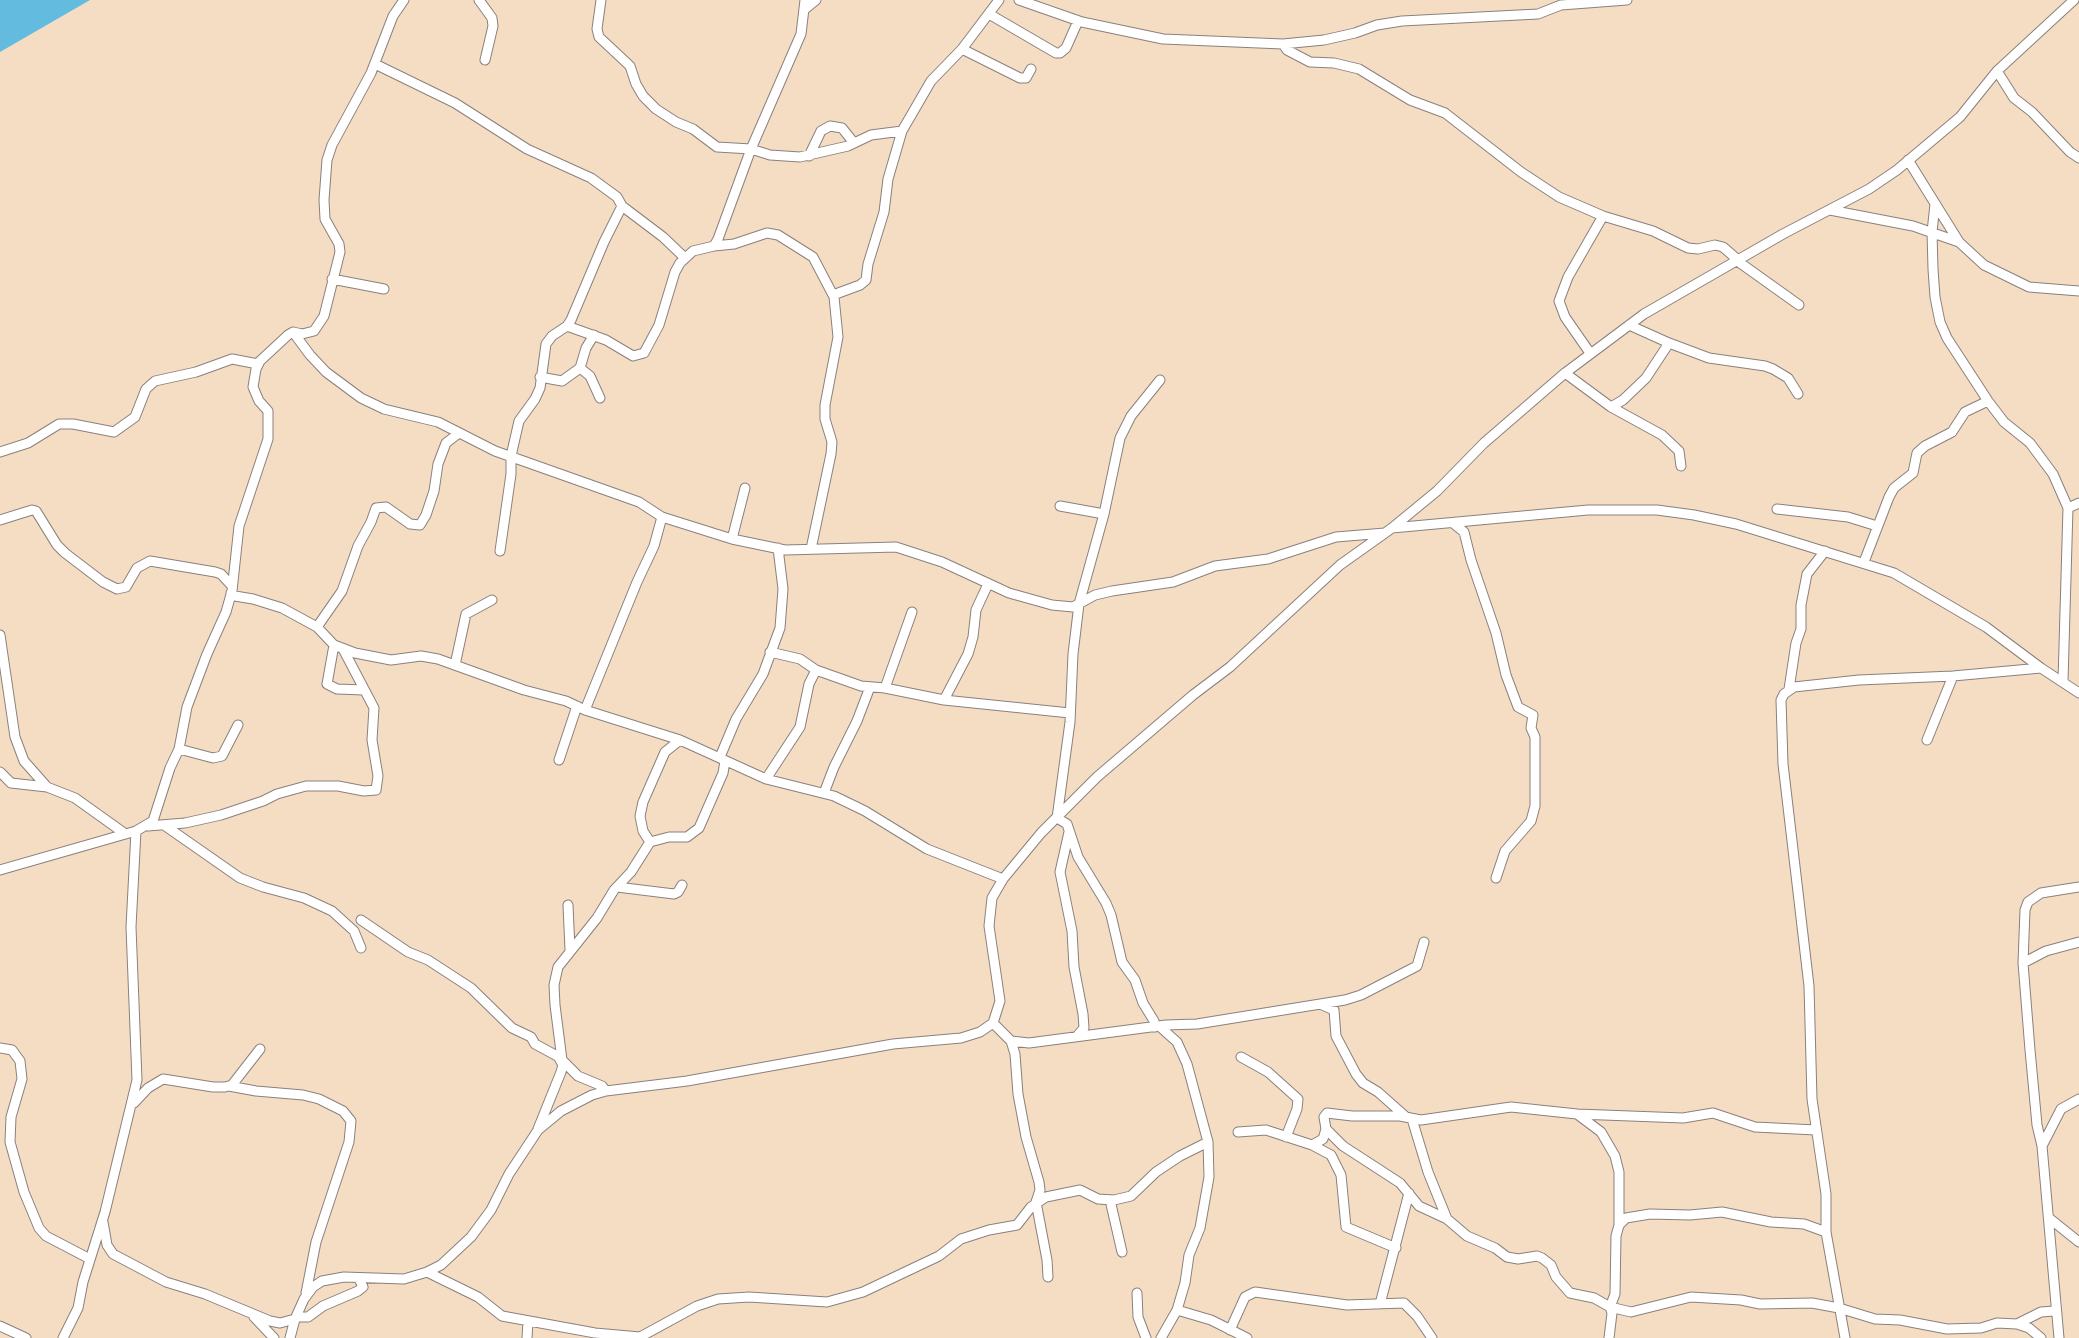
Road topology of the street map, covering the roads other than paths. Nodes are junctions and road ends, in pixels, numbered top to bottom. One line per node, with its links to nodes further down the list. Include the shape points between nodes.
1 (479, 0): 15 (street, via 494,26)
2 (601, 0): 21 (street, via 599,36 630,66 636,84 651,104 673,120 693,128 713,145)
3 (816, 0): 10 (street)
4 (999, 0): 11 (street)
5 (1019, 0): 12 (street)
6 (1627, 0): 9 (street)
7 (2074, 0): 18 (street)
8 (400, 1): 16 (street)
9 (1597, 1): 13 (street, via 1561,5 1538,14 1402,21 1324,40)
10 (805, 4): 21 (street, via 801,34)
11 (989, 14): 12 (street, via 1056,53 1066,48); 14 (street)
12 (1078, 21): 13 (street, via 1163,39)
13 (1283, 44): 28 (street, via 1310,62 1359,69 1410,100 1445,113 1546,189)
14 (962, 49): 17 (street, via 1020,78 1026,78); 19 (street, via 931,81)
15 (485, 60)
16 (375, 64): 26 (street, via 455,102 526,149 584,173 617,197); 34 (street, via 327,160 326,219 340,252)
17 (1031, 69)
18 (1997, 71): 23 (street, via 2014,98); 24 (street, via 1960,117)
19 (902, 131): 20 (street, via 871,135); 37 (street, via 866,280)
20 (854, 143): 22 (street); 22 (street, via 842,128 830,126 821,131)
21 (751, 149): 22 (street, via 794,158); 31 (street)
22 (809, 156)
23 (2079, 158)
24 (1908, 160): 25 (street); 27 (street, via 1869,189)
25 (1935, 204): 29 (street); 30 (street)
26 (622, 206): 32 (street); 40 (street)
27 (1830, 210): 29 (street); 33 (street)
28 (1603, 216): 33 (street, via 1653,231 1688,248 1723,247); 44 (street, via 1568,277 1559,301 1565,316)
29 (1932, 232): 30 (street); 52 (street, via 1934,297 1940,322)
30 (1959, 242): 36 (street, via 1984,265 2029,287)
31 (714, 246): 32 (street, via 693,251); 37 (street, via 734,244 767,233 778,235 813,257)
32 (685, 258): 42 (street, via 675,272 659,325 644,352 633,356)
33 (1737, 260): 38 (street); 39 (street)
34 (332, 279): 35 (street); 41 (street, via 327,308 319,325 307,333)
35 (384, 289)
36 (2079, 291)
37 (833, 295): 71 (street, via 838,337 825,405 831,454)
38 (1799, 305)
39 (1629, 325): 43 (street); 44 (street)
40 (567, 326): 42 (street); 48 (street, via 546,344)
41 (293, 332): 45 (street); 54 (street, via 326,372 361,398 384,409 438,422)
42 (594, 335): 46 (street)
43 (1669, 344): 50 (street, via 1709,358 1774,369 1788,378); 53 (street, via 1646,378)
44 (1590, 353): 47 (street)
45 (258, 364): 55 (street, via 232,359 155,382 146,389 135,417 114,432 59,424 28,443); 76 (street, via 253,387 268,411 268,439 239,526)
46 (580, 368): 48 (street, via 562,381); 51 (street, via 590,376)
47 (1565, 373): 53 (street); 68 (street)
48 (540, 377): 56 (street, via 535,399 519,421)
49 (1160, 380): 63 (street, via 1131,416 1120,438)
50 (1798, 394)
51 (600, 398)
52 (1988, 401): 61 (street, via 2004,422 2036,451 2062,489); 67 (street, via 1964,412 1952,432 1920,449 1913,472 1894,488)
53 (1611, 407): 57 (street, via 1674,444 1681,456)
54 (459, 433): 56 (street, via 484,447); 80 (street, via 446,443 438,464 434,491 420,524 416,526 406,522 386,507 376,508 342,591)
55 (0, 452)
56 (511, 456): 64 (street, via 639,502); 73 (street)
57 (1681, 466)
58 (745, 488): 69 (street)
59 (2079, 503): 61 (street)
60 (1060, 506): 63 (street)
61 (2068, 508): 88 (street)
62 (1776, 509): 67 (street, via 1848,517)
63 (1104, 514): 78 (street)
64 (662, 517): 69 (street); 95 (street, via 654,546)
65 (0, 520): 76 (street, via 36,511 65,553 116,589 126,588 137,568 150,561 221,574)
66 (1453, 523): 68 (street); 72 (street, via 1547,512 1657,510 1736,524); 115 (street, via 1464,532 1518,707 1533,715 1534,812 1528,824 1504,851)
67 (1877, 526): 74 (street)
68 (1389, 531): 78 (street, via 1336,537 1268,559 1215,566 1173,582 1095,595); 107 (street, via 1340,565 1230,667 1098,776)
69 (732, 539): 70 (street)
70 (778, 548): 71 (street); 83 (street, via 783,589 782,614)
71 (811, 549): 75 (street, via 896,546 942,562)
72 (1825, 551): 74 (street); 91 (street, via 1807,574 1801,605 1801,629)
73 (500, 552)
74 (1864, 562): 85 (street, via 1922,588 1986,627)
75 (988, 584): 78 (street, via 1038,602 1064,607); 94 (street, via 976,610 968,654)
76 (232, 590): 80 (street, via 235,596 282,608); 100 (street, via 187,707)
77 (492, 600): 84 (street, via 466,614)
78 (1079, 604): 96 (street)
79 (912, 612): 90 (street)
80 (317, 627): 82 (street)
81 (0, 635): 105 (street, via 19,752)
82 (338, 647): 84 (street, via 391,660 424,656); 92 (street); 92 (street, via 327,684 337,689)
83 (770, 652): 86 (street, via 800,659); 101 (street, via 763,674 736,719)
84 (454, 665): 95 (street)
85 (2041, 668): 87 (street); 88 (street)
86 (816, 670): 89 (street); 104 (street, via 809,684 800,727)
87 (1953, 676): 91 (street, via 1859,680); 99 (street)
88 (2063, 681): 93 (street)
89 (870, 687): 90 (street); 106 (street)
90 (885, 688): 94 (street)
91 (1789, 689): 144 (street, via 1784,694 1781,708 1783,764 1809,986)
92 (364, 690): 108 (street, via 374,708 372,740 378,776 376,790 306,786 221,816)
93 (2079, 692)
94 (944, 700): 96 (street)
95 (581, 708): 98 (street); 102 (street)
96 (1070, 713): 107 (street)
97 (238, 725): 100 (street, via 224,754 219,757 209,758)
98 (680, 740): 101 (street); 113 (street, via 665,752 643,802 640,816 643,831)
99 (1927, 740)
100 (179, 749): 109 (street, via 153,822)
101 (722, 759): 104 (street); 113 (street, via 723,773 699,828 687,837)
102 (559, 760)
103 (0, 772): 105 (street, via 11,783)
104 (766, 779): 106 (street)
105 (46, 787): 112 (street, via 75,798)
106 (824, 793): 116 (street, via 866,811 927,849)
107 (1058, 818): 111 (street); 116 (street)
108 (164, 825): 109 (street); 124 (street, via 240,878 304,898 332,911 354,930)
109 (148, 826): 110 (street)
110 (136, 831): 112 (street); 139 (street, via 131,927 134,1040 138,1065)
111 (1070, 832): 129 (street, via 1078,857 1111,915 1122,962 1135,980 1143,1003); 130 (street, via 1060,872 1083,1014 1084,1028)
112 (124, 833): 114 (street)
113 (650, 842): 118 (street)
114 (0, 870)
115 (1496, 878)
116 (1003, 879): 128 (street, via 992,898 988,926 1000,1001)
117 (682, 884): 118 (street, via 674,894)
118 (617, 887): 125 (street, via 597,918)
119 (2079, 888): 126 (street, via 2041,893 2028,902)
120 (568, 905): 125 (street)
121 (361, 920): 135 (street, via 470,988 512,1028 531,1037 536,1044)
122 (1424, 942): 127 (street, via 1419,963 1404,974 1361,995)
123 (2079, 942): 126 (street, via 2046,951)
124 (361, 948)
125 (570, 950): 135 (street, via 558,967 554,985)
126 (2023, 963): 150 (street, via 2033,1092)
127 (1319, 1003): 129 (street, via 1203,1024); 141 (street, via 1334,1010 1336,1036 1363,1083)
128 (993, 1023): 131 (street); 137 (street, via 980,1032 961,1038 893,1044 687,1081)
129 (1157, 1027): 130 (street); 147 (street, via 1177,1042 1182,1051)
130 (1077, 1036): 131 (street, via 1029,1043)
131 (1011, 1041): 153 (street, via 1026,1137 1039,1182)
132 (0, 1048): 162 (street, via 12,1050 20,1061 22,1079 11,1117 10,1142 24,1192 39,1228 46,1236)
133 (260, 1049): 136 (street)
134 (1242, 1057): 146 (street, via 1268,1072 1298,1099 1298,1109)
135 (561, 1059): 137 (street, via 578,1076); 143 (street, via 562,1072)
136 (229, 1086): 139 (street, via 213,1087 163,1079 148,1088); 167 (street, via 320,1099 343,1111 350,1121 349,1142 316,1242)
137 (606, 1090): 143 (street, via 561,1111)
138 (2079, 1099): 150 (street, via 2060,1109)
139 (132, 1105): 155 (street)
140 (1577, 1114): 141 (street, via 1511,1107 1421,1120); 144 (street, via 1682,1118 1706,1112 1722,1114 1755,1127); 157 (street, via 1601,1132 1615,1156 1619,1172)
141 (1409, 1117): 142 (street, via 1352,1116 1331,1112 1324,1117); 156 (street)
142 (1326, 1129): 148 (street); 149 (street)
143 (538, 1130): 163 (street, via 509,1174 491,1210 471,1236 453,1255)
144 (1816, 1130): 158 (street, via 1826,1194)
145 (1238, 1132): 146 (street, via 1258,1129)
146 (1286, 1137): 148 (street)
147 (1208, 1142): 152 (street, via 1156,1172 1136,1193); 171 (street, via 1206,1203 1189,1255)
148 (1316, 1144): 149 (street); 160 (street, via 1331,1155 1341,1175 1346,1227)
149 (1344, 1146): 151 (street, via 1377,1166)
150 (2042, 1146): 154 (street)
151 (1409, 1193): 156 (street, via 1419,1206); 160 (street)
152 (1110, 1200): 153 (street, via 1095,1199 1080,1190); 161 (street)
153 (1036, 1202): 164 (street); 179 (street, via 1017,1225 961,1239 939,1256 863,1292 827,1302 755,1297 718,1299 660,1325)
154 (2049, 1218): 159 (street); 172 (street)
155 (103, 1219): 162 (street); 173 (street, via 107,1245 118,1257 166,1282 206,1294)
156 (1447, 1219): 169 (street, via 1467,1236 1507,1257 1542,1258 1551,1265 1556,1277 1570,1293 1594,1298)
157 (1619, 1225): 158 (street, via 1626,1218 1642,1215 1722,1212 1771,1222 1804,1224); 169 (street, via 1615,1246 1615,1294)
158 (1826, 1232): 170 (street)
159 (2079, 1242)
160 (1396, 1248): 168 (street)
161 (1122, 1252)
162 (90, 1259): 181 (street, via 78,1308)
163 (427, 1272): 165 (street, via 404,1279); 175 (street, via 478,1297 498,1315)
164 (1048, 1277)
165 (359, 1278): 167 (street, via 322,1281); 174 (street, via 363,1287 358,1291 323,1306 308,1317)
166 (1137, 1294): 185 (street, via 1138,1317)
167 (304, 1299): 174 (street)
168 (1380, 1304): 178 (street, via 1347,1305 1249,1293); 188 (street, via 1404,1303)
169 (1610, 1307): 170 (street, via 1634,1311 1691,1297 1760,1304 1812,1303); 189 (street)
170 (1839, 1308): 176 (street, via 1875,1318 1947,1329); 190 (street)
171 (1177, 1310): 178 (street, via 1211,1320); 186 (street)
172 (2057, 1314): 176 (street, via 2054,1311 2041,1312); 192 (street)
173 (252, 1315): 174 (street, via 280,1323); 182 (street)
174 (296, 1318): 183 (street)
175 (528, 1321): 179 (street, via 595,1333); 184 (street)
176 (2018, 1324): 191 (street)
177 (0, 1326): 180 (street)
178 (1230, 1330): 187 (street)
179 (644, 1337)
180 (26, 1338)
181 (62, 1338)
182 (274, 1338)
183 (290, 1338)
184 (527, 1338)
185 (1146, 1338)
186 (1161, 1338)
187 (1247, 1338)
188 (1432, 1338)
189 (1609, 1338)
190 (1845, 1338)
191 (2041, 1338)
192 (2060, 1338)

